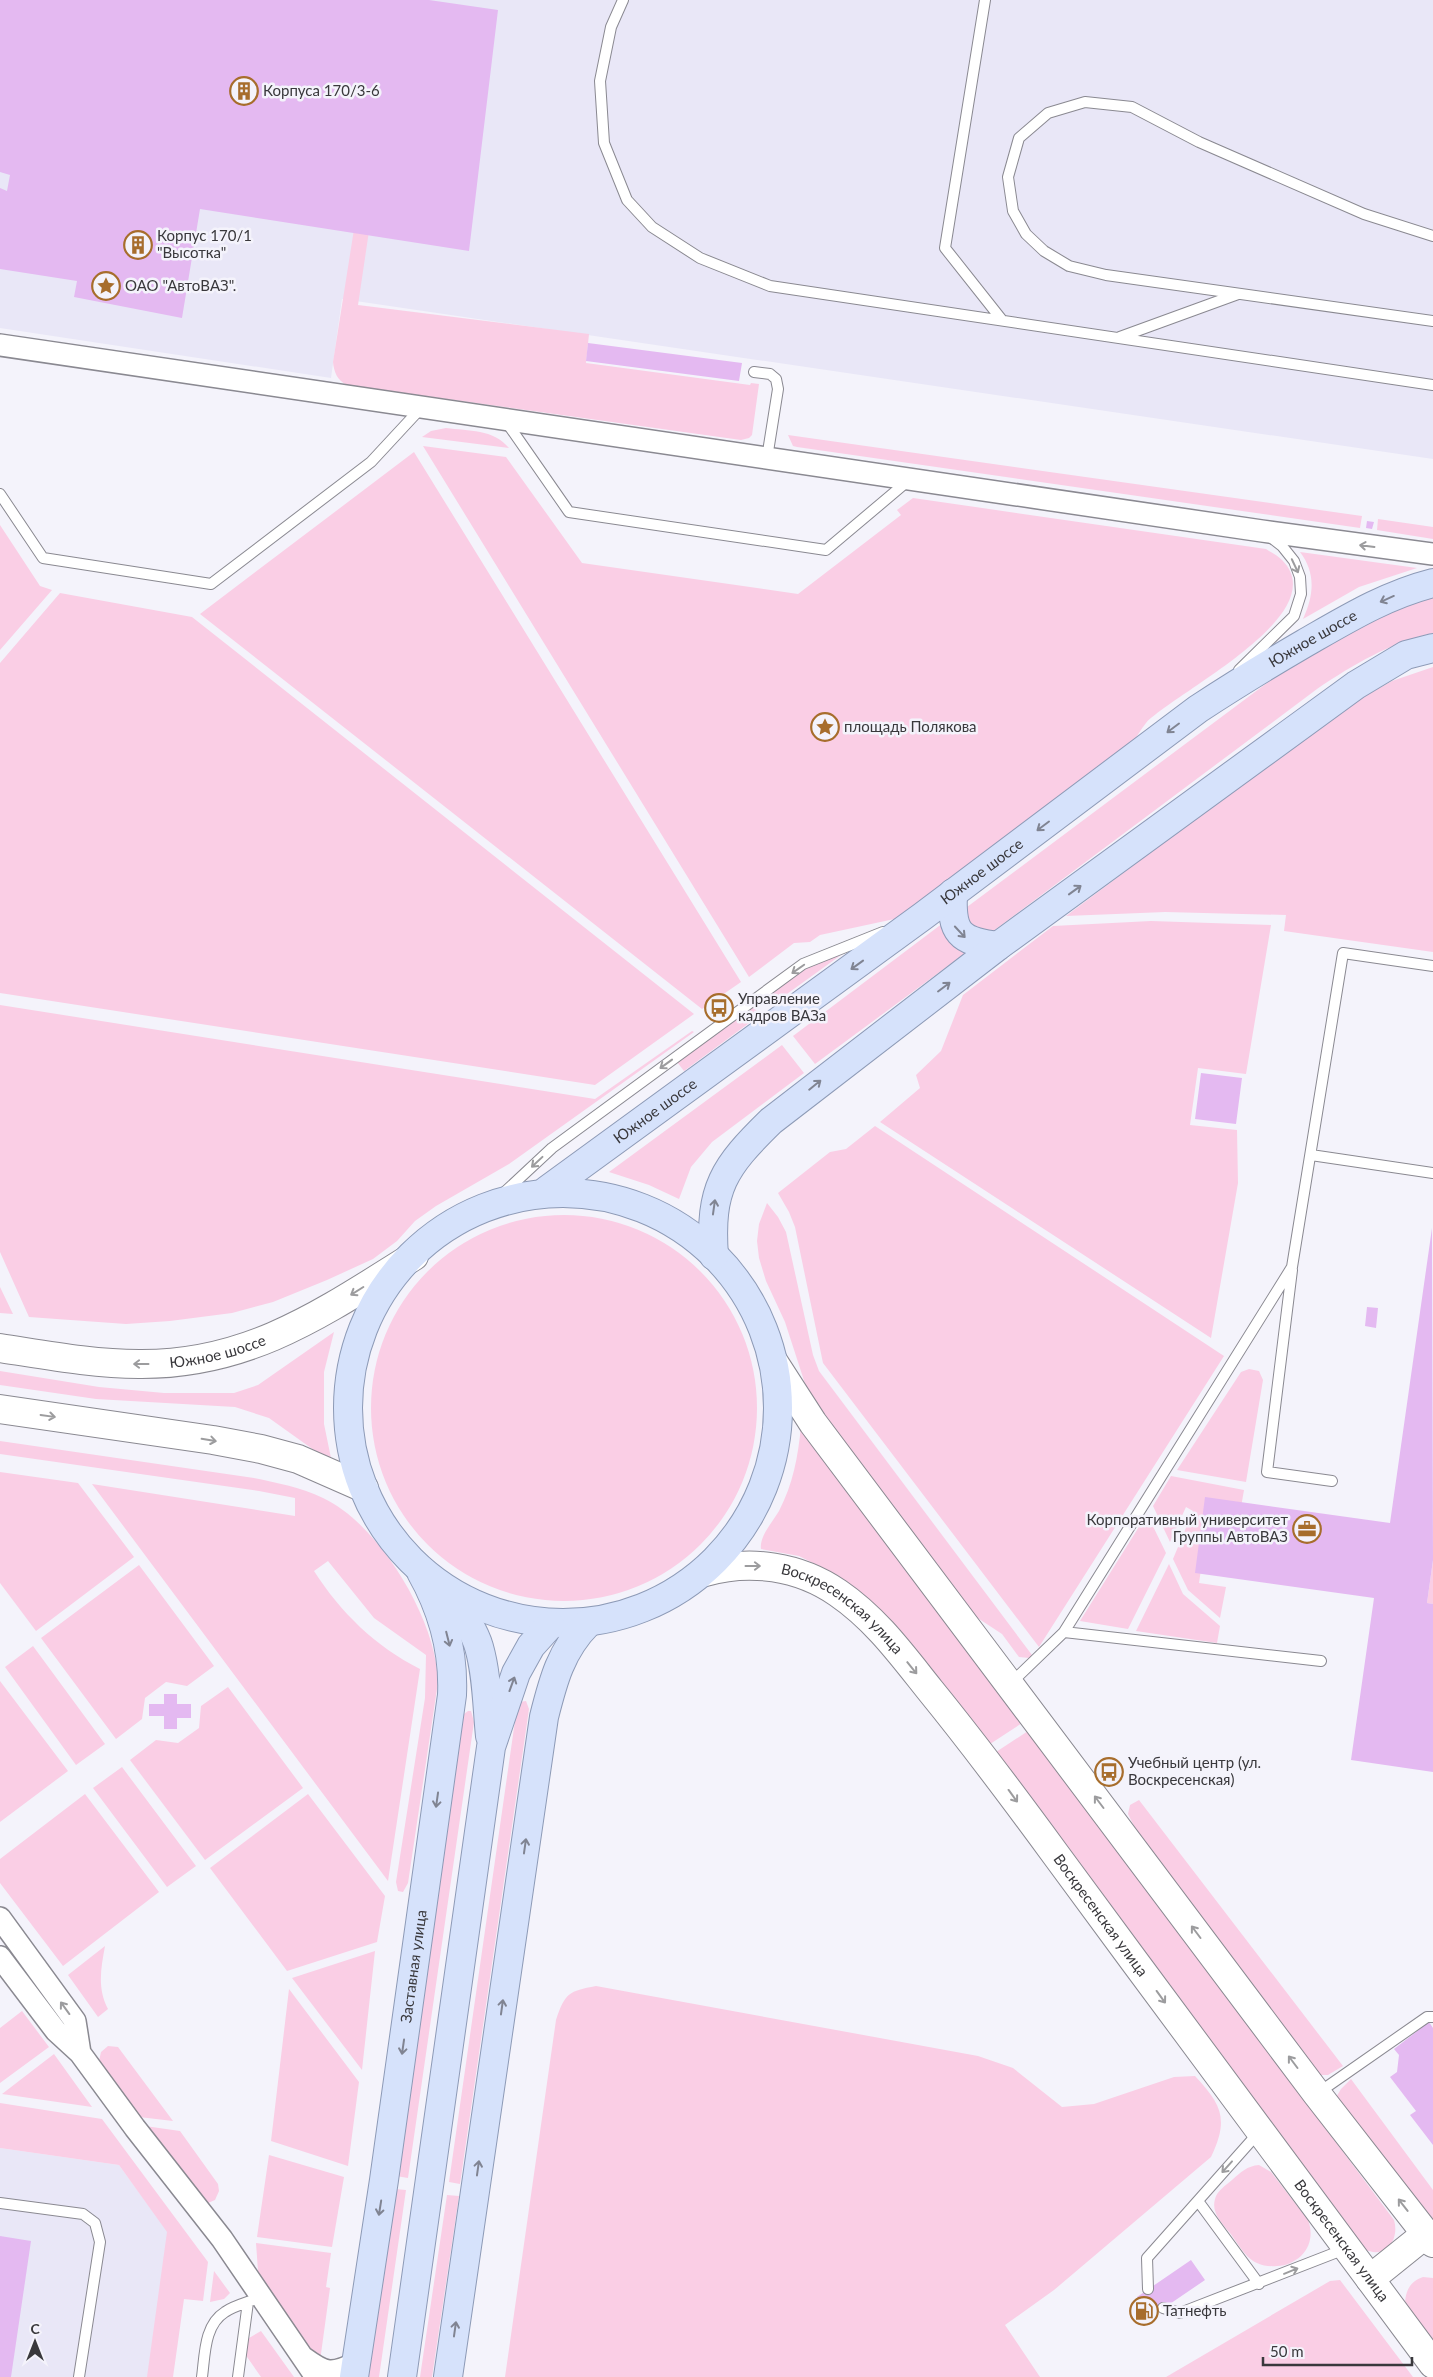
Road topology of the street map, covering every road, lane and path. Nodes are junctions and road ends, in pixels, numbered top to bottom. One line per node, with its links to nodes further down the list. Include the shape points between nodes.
1 (623, 0): 5 (lane, via 611,27 600,80 604,143 627,200 652,227 700,258 770,286)
2 (985, 0): 5 (lane, via 945,248)
3 (1433, 236): 4 (lane, via 1364,214 1199,142 1132,107 1085,102 1048,113 1019,138 1008,177 1013,211 1026,234 1044,251 1069,266 1106,276)
4 (1241, 293): 6 (lane); 7 (lane)
5 (1002, 320): 7 (lane)
6 (1433, 321)
7 (1118, 337): 10 (lane)
8 (0, 345): 11 (street)
9 (754, 372): 13 (lane, via 770,374 776,379 778,389)
10 (1433, 385)
11 (422, 407): 12 (street); 15 (lane, via 371,462 211,584 43,558)
12 (504, 420): 13 (street); 14 (lane, via 570,512 826,550)
13 (767, 458): 14 (street)
14 (910, 479): 16 (street)
15 (0, 494)
16 (1262, 531): 17 (street, one-way to 16); 20 (lane, one-way to 20, via 1282,546 1300,577 1301,594 1294,616)
17 (1433, 554)
18 (1433, 583): 20 (main road, Южное шоссе, one-way to 20, via 1409,589 1362,610)
19 (1433, 648): 23 (main road, one-way to 19, via 1356,685 1406,655)
20 (1198, 709): 21 (main road, Южное шоссе, one-way to 21)
21 (953, 893): 22 (main road, Южное шоссе); 23 (main road, one-way to 23, via 952,913 955,927 962,937 977,944)
22 (923, 916): 27 (main road, Южное шоссе, one-way to 27); 28 (lane, one-way to 28, via 803,964 552,1148)
23 (998, 946): 30 (main road, one-way to 23, via 712,1226 716,1199 726,1173 740,1151 819,1082)
24 (1433, 966): 25 (lane, via 1343,953)
25 (1311, 1155): 26 (lane); 31 (lane)
26 (1433, 1173)
27 (547, 1190): 28 (main road); 30 (main road, via 593,1193 626,1201 660,1215)
28 (494, 1202): 29 (main road, via 466,1217)
29 (414, 1256): 32 (main road, Южное шоссе, one-way to 32, via 312,1319 264,1341 214,1358 139,1364 98,1362); 36 (main road, via 387,1286 356,1347 350,1377 349,1426)
30 (714, 1256): 33 (main road, via 750,1307)
31 (1292, 1267): 35 (lane, via 1267,1472); 42 (lane)
32 (0, 1348)
33 (772, 1362): 38 (main road, via 778,1410 769,1470 742,1530); 44 (main road)
34 (0, 1409): 36 (main road, one-way to 36, via 261,1449 298,1460)
35 (1332, 1481)
36 (364, 1488): 37 (main road, via 376,1511)
37 (415, 1562): 39 (main road); 63 (main road, Заставная улица, one-way to 63, via 434,1594 445,1626 452,1653 452,1695)
38 (705, 1572): 40 (main road, via 646,1607 618,1618); 51 (main road, Воскресенская улица, one-way to 51, via 726,1566 766,1566 794,1571 836,1591 884,1632 982,1755)
39 (445, 1588): 41 (main road, via 484,1609 510,1618); 45 (main road, via 479,1646)
40 (588, 1623): 41 (main road); 69 (main road, one-way to 40, via 544,1717 562,1657)
41 (550, 1625): 45 (main road, one-way to 41, via 516,1673 531,1646)
42 (1064, 1632): 43 (lane); 44 (lane)
43 (1321, 1661)
44 (1010, 1684): 50 (main road, one-way to 44)
45 (491, 1747): 68 (main road)
46 (0, 1918): 49 (street, one-way to 46, via 75,2021)
47 (0, 1957): 49 (street, via 56,2031)
48 (1433, 2017): 50 (lane, via 1427,2017)
49 (80, 2053): 59 (street, via 222,2239)
50 (1317, 2094): 54 (main road, one-way to 50)
51 (1260, 2131): 52 (lane, one-way to 52); 55 (main road, Воскресенская улица)
52 (1198, 2201): 57 (lane); 58 (lane, via 1147,2258)
53 (0, 2203): 64 (lane, via 83,2214 95,2223 100,2242)
54 (1430, 2239): 56 (main road)
55 (1347, 2248): 56 (main road, Воскресенская улица); 57 (lane, one-way to 55)
56 (1370, 2279): 62 (main road, Воскресенская улица)
57 (1259, 2284): 60 (lane, via 1180,2313)
58 (1148, 2289)
59 (255, 2299): 61 (street); 65 (lane, via 224,2312 214,2321 209,2332); 66 (lane)
60 (1163, 2308)
61 (303, 2358): 63 (street, via 324,2370); 67 (street)
62 (1433, 2364)
63 (355, 2370)
64 (79, 2377)
65 (202, 2377)
66 (238, 2377)
67 (316, 2377)
68 (402, 2377)
69 (448, 2377)

